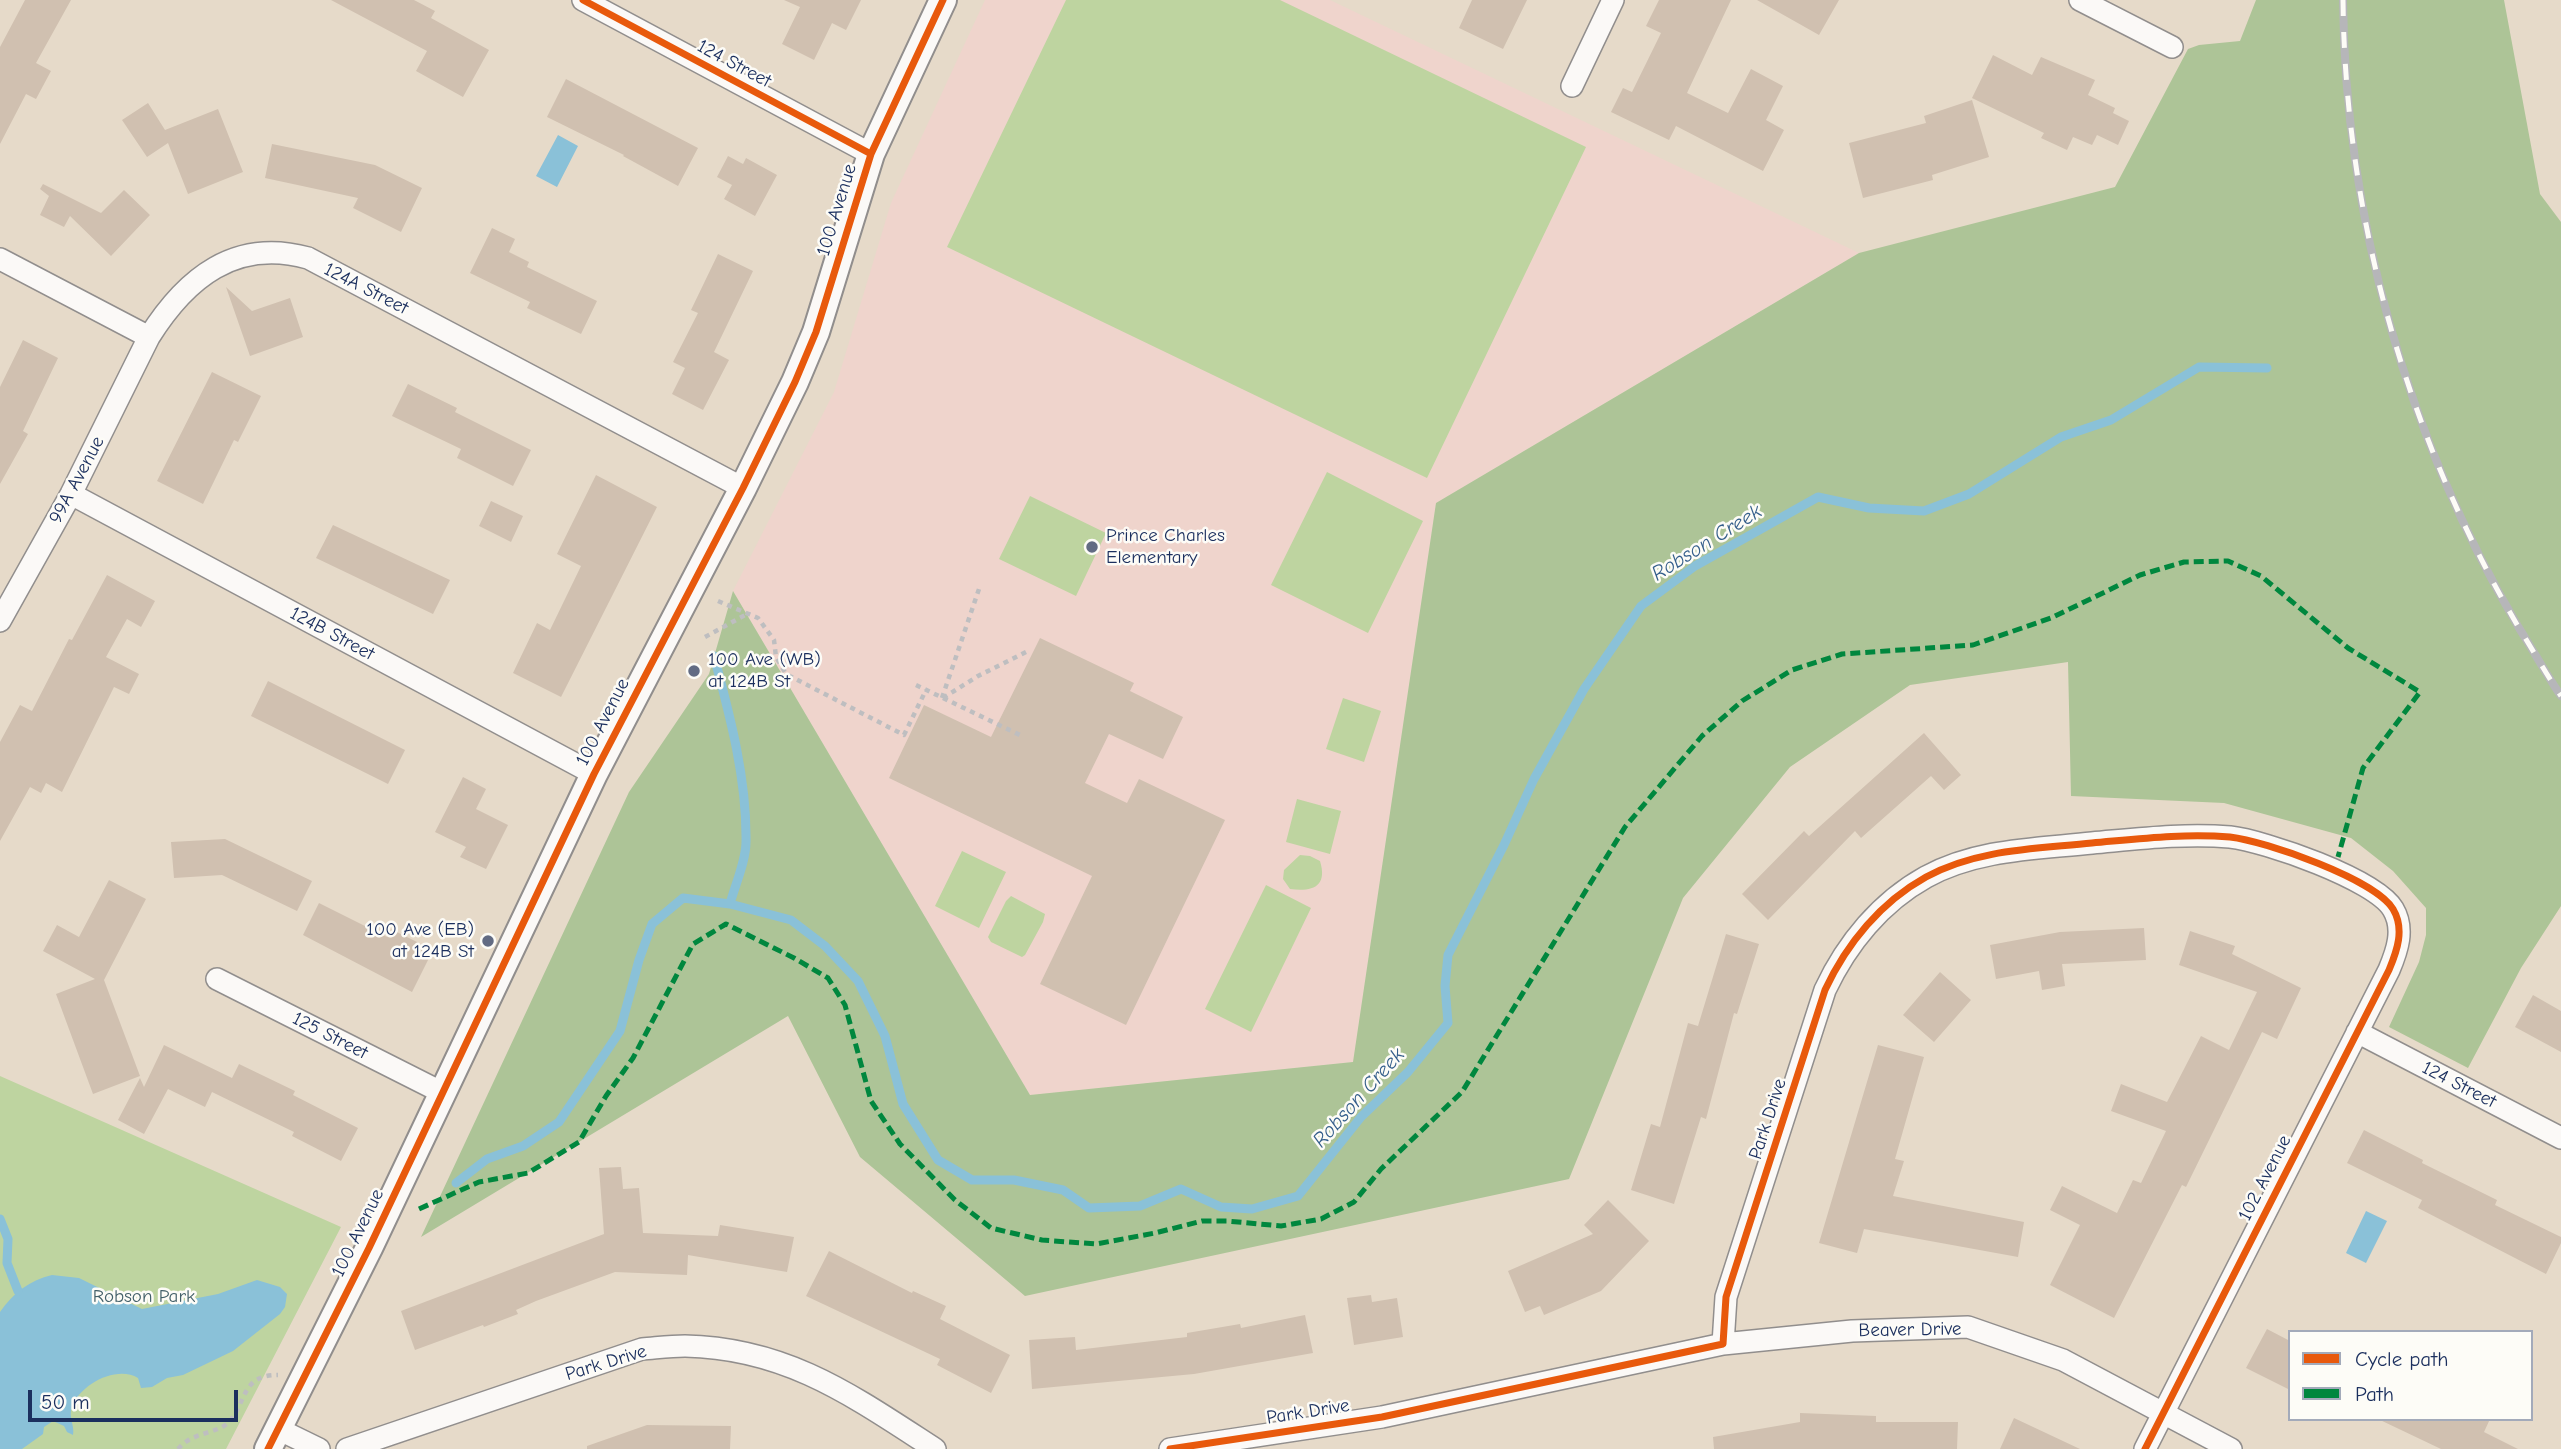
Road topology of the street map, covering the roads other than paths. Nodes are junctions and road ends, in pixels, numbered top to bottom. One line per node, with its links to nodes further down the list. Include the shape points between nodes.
1 (583, 0): 7 (street, 124 Street)
2 (943, 0): 7 (street, 100 Avenue)
3 (1613, 0): 6 (street)
4 (2080, 0): 5 (street)
5 (2172, 47)
6 (1572, 86)
7 (871, 154): 10 (street, 100 Avenue, via 816,332)
8 (0, 259): 9 (street)
9 (149, 337): 10 (street, 124A Street, via 185,291 217,266 255,252 291,254 320,265); 11 (street, 99A Avenue)
10 (743, 488): 13 (street, 100 Avenue)
11 (71, 494): 12 (street, 99A Avenue); 13 (street, 124B Street)
12 (0, 621)
13 (594, 774): 17 (street, 100 Avenue)
14 (2397, 918): 16 (street, 102 Avenue, via 2395,956); 19 (street, Park Drive, via 2373,889 2265,845 2232,838 2178,837 1997,853 1926,877 1863,929 1825,990 1726,1297)
15 (217, 979): 17 (street, 125 Street)
16 (2357, 1032): 18 (street, 124 Street); 20 (street, 102 Avenue)
17 (443, 1093): 21 (street, 100 Avenue)
18 (2561, 1138)
19 (1723, 1344): 20 (street, Beaver Drive, via 1852,1331 1968,1327 2063,1360); 25 (street, Park Drive, via 1382,1417)
20 (2162, 1415): 26 (street, 102 Avenue); 27 (street)
21 (273, 1439): 22 (street)
22 (319, 1449)
23 (347, 1449): 24 (street, Park Drive, via 642,1349 683,1346 746,1353 801,1370 861,1400)
24 (935, 1449)
25 (1170, 1449)
26 (2145, 1449)
27 (2231, 1449)

